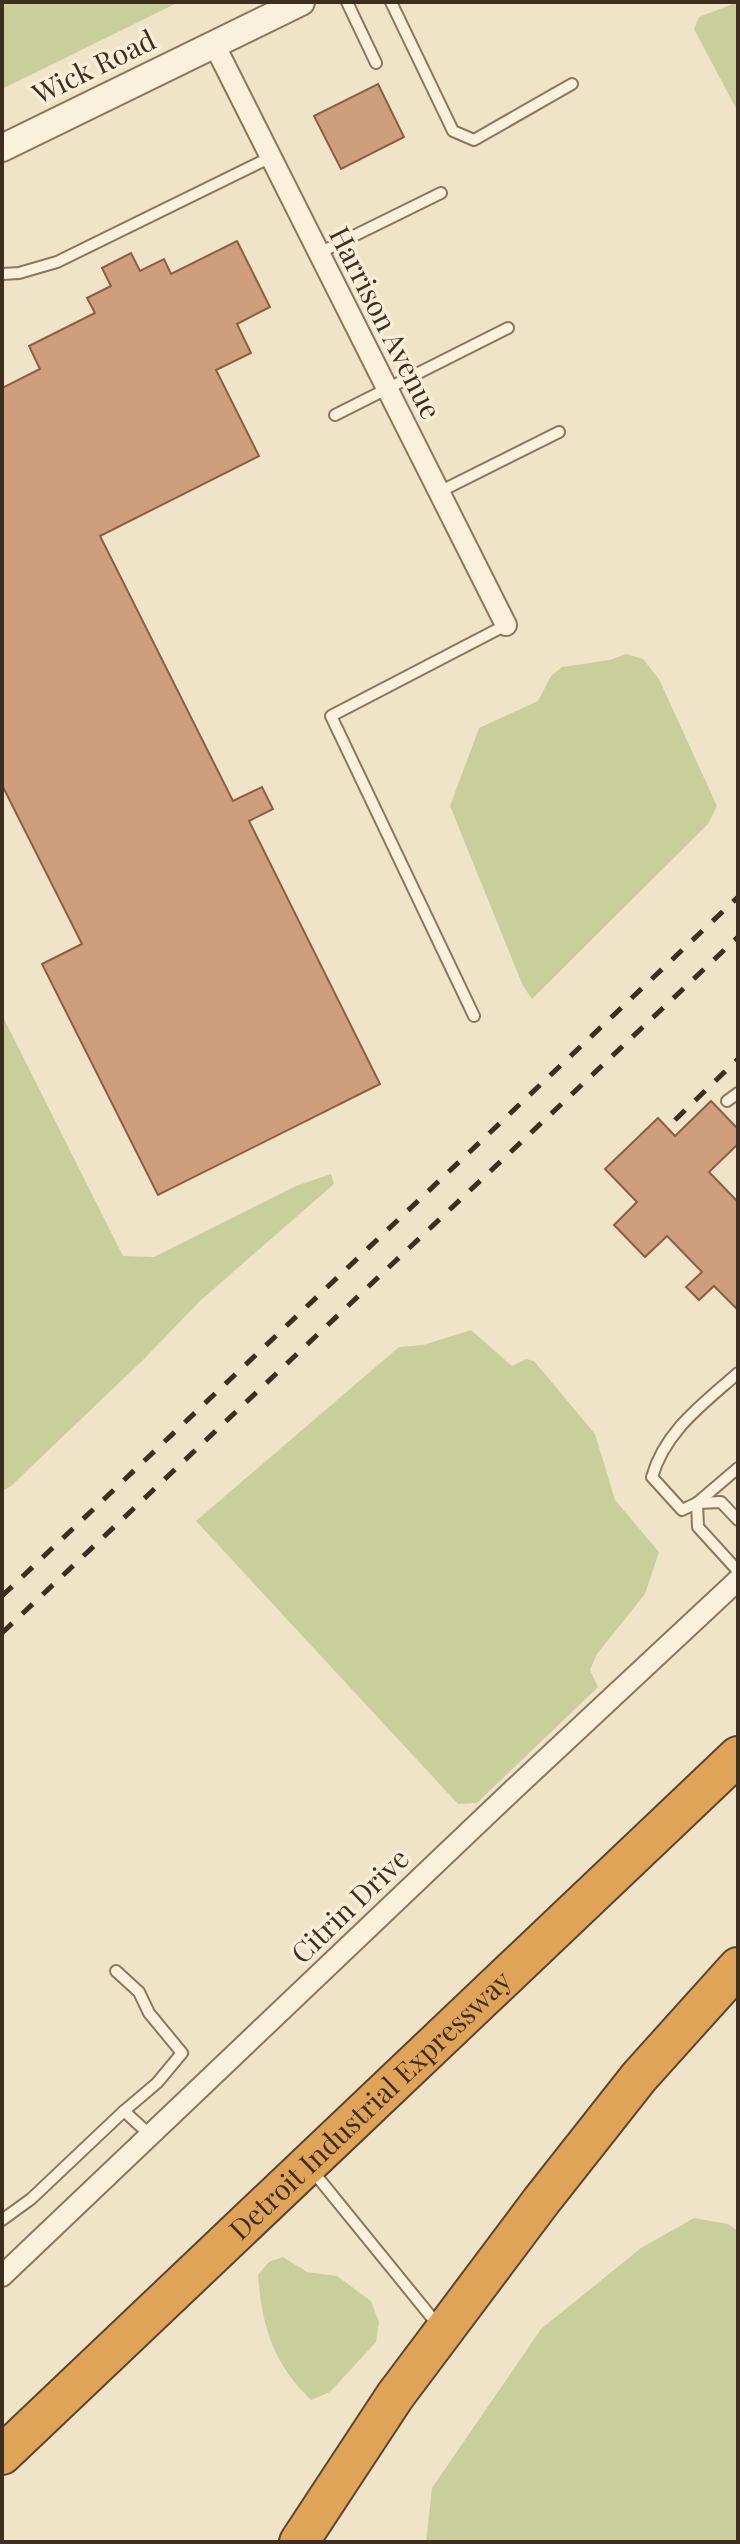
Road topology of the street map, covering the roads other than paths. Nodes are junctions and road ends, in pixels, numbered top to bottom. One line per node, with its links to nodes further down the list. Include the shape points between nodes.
1 (301, 2): 4 (street, Wick Road)
2 (347, 2): 5 (lane)
3 (391, 2): 6 (lane, via 453,131 474,140)
4 (214, 44): 7 (street, Wick Road); 8 (street, Harrison Avenue)
5 (376, 63)
6 (572, 84)
7 (2, 148)
8 (271, 157): 10 (street, Harrison Avenue); 11 (lane, via 57,262)
9 (441, 193): 10 (lane)
10 (319, 253): 13 (street, Harrison Avenue)
11 (2, 274)
12 (508, 328): 13 (lane)
13 (386, 389): 14 (lane); 16 (street, Harrison Avenue)
14 (335, 415)
15 (559, 432): 16 (lane)
16 (438, 493): 17 (street, Harrison Avenue)
17 (506, 625): 18 (lane, via 331,716)
18 (474, 1016)
19 (738, 1093): 20 (lane)
20 (727, 1101)
21 (738, 1373): 23 (lane, via 681,1423 657,1456 652,1477 682,1510)
22 (738, 1468): 23 (lane)
23 (697, 1503): 24 (lane, via 721,1502); 25 (lane, via 698,1527)
24 (738, 1520)
25 (738, 1571)
26 (738, 1580): 33 (street, Citrin Drive)
27 (738, 1756): 34 (highway, Detroit Industrial Expressway)
28 (738, 1967): 31 (highway)
29 (116, 1971): 32 (lane, via 139,1992 182,2053)
30 (738, 1982): 31 (highway)
31 (639, 2077): 37 (highway)
32 (124, 2111): 33 (lane); 35 (lane)
33 (150, 2135): 36 (street, Citrin Drive)
34 (308, 2165): 37 (lane); 38 (highway, Detroit Industrial Expressway)
35 (2, 2220)
36 (2, 2276)
37 (444, 2332): 39 (highway)
38 (2, 2455)
39 (299, 2542)

